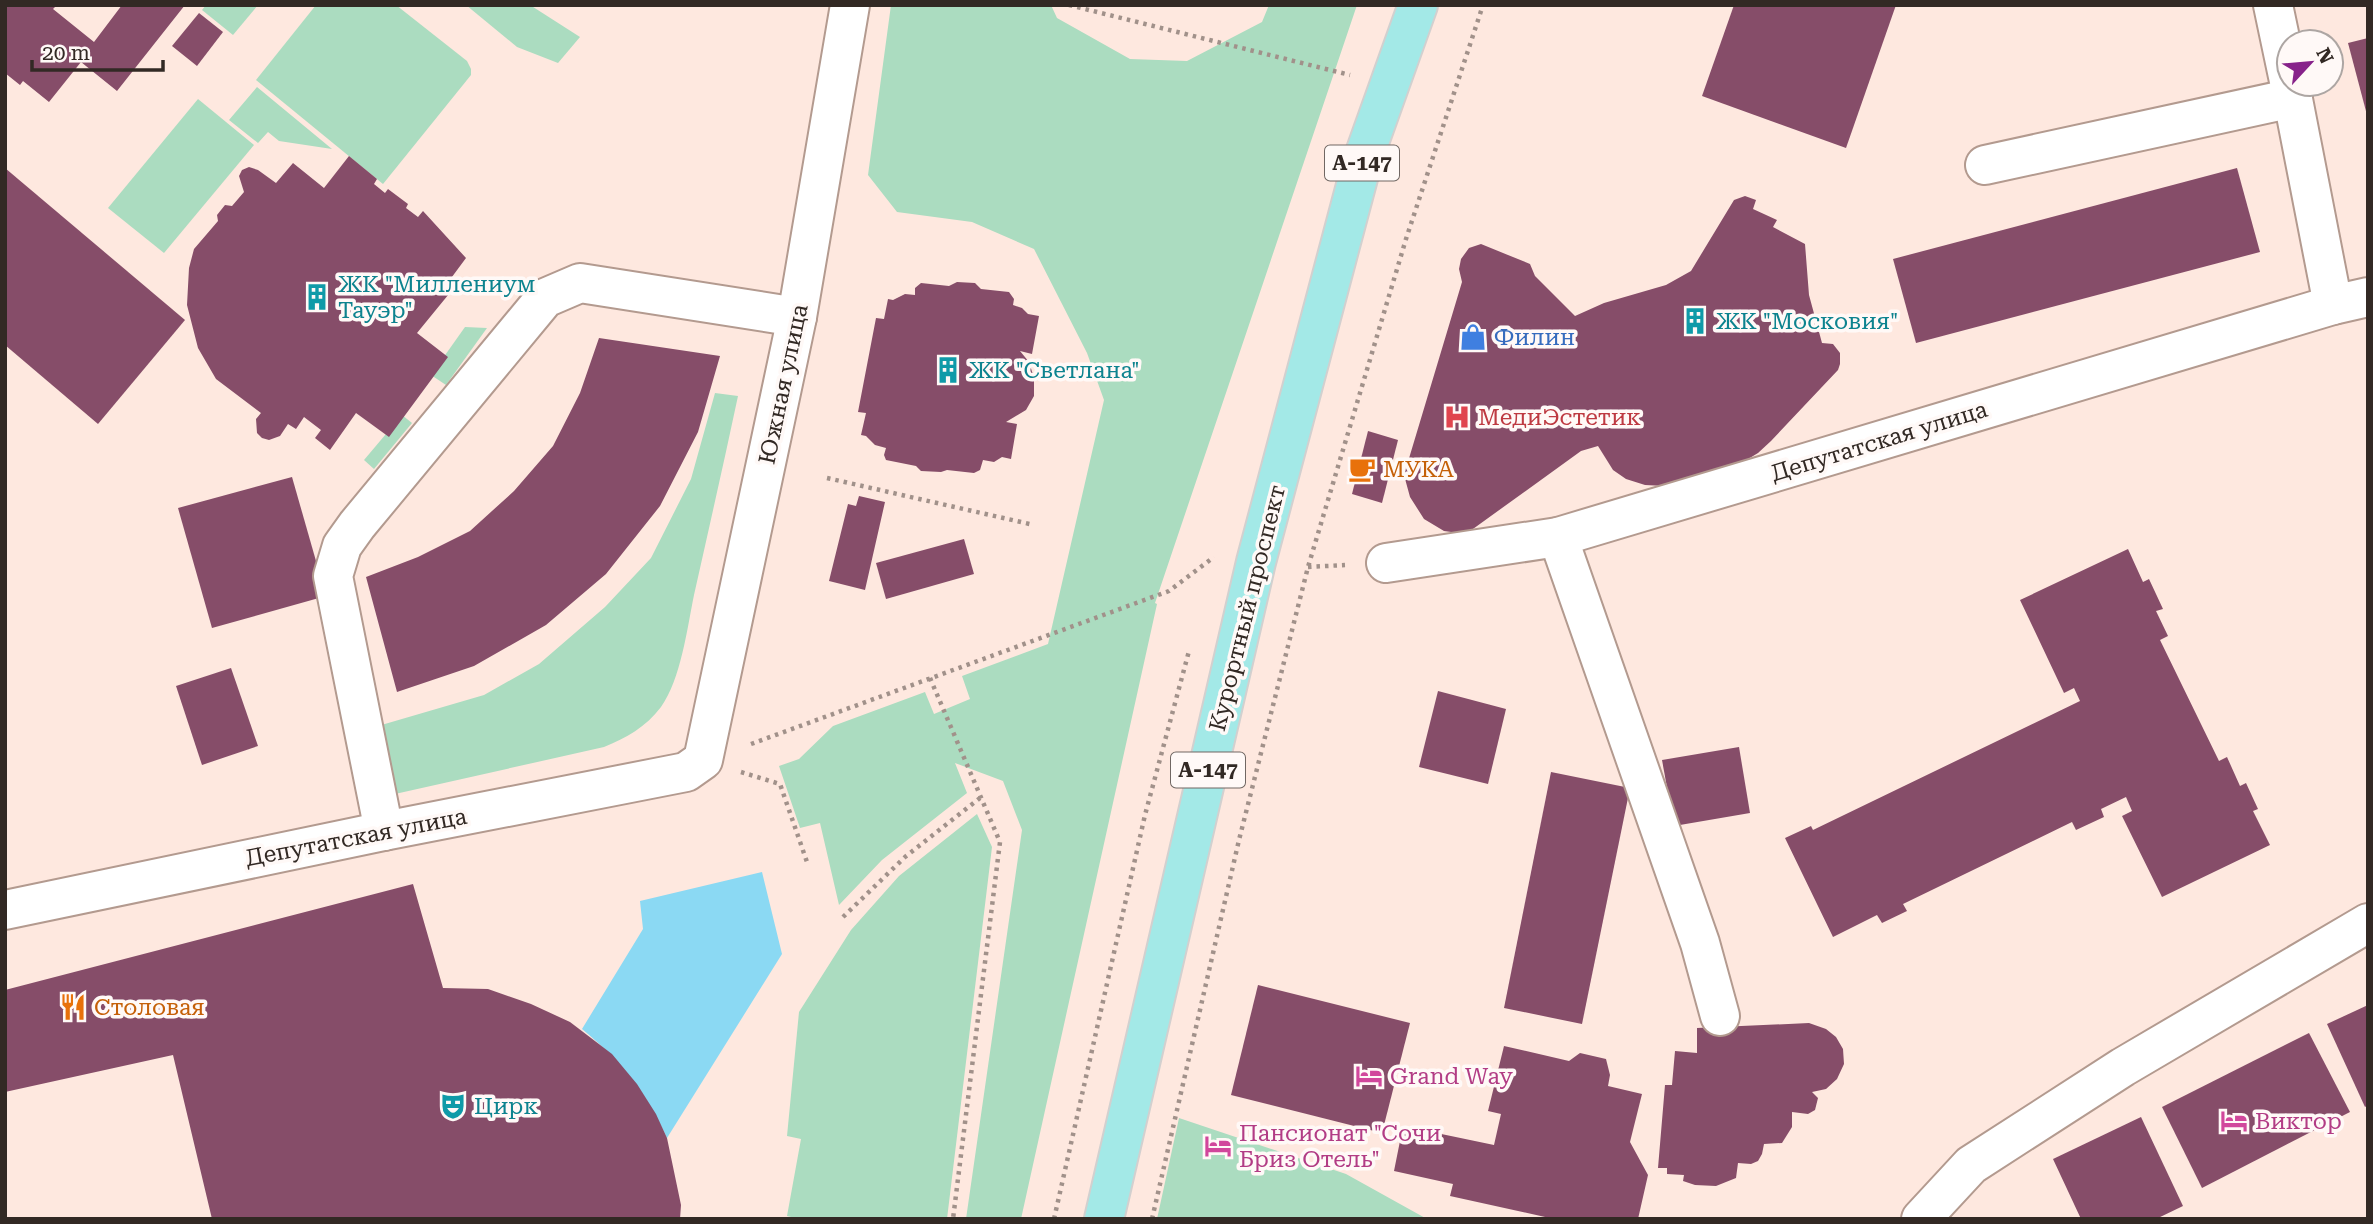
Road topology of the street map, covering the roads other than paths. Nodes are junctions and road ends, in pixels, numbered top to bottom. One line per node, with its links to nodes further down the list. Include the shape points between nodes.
1 (850, 5): 9 (street, Южная улица)
2 (1418, 5): 17 (main road, Курортный проспект / А-147, via 1363,159 1256,562)
3 (2273, 5): 4 (street)
4 (2278, 28)
5 (2275, 92): 7 (street)
6 (2293, 98): 8 (street)
7 (1985, 165)
8 (2351, 301): 10 (street, Депутатская улица)
9 (797, 317): 12 (street, Южная улица); 13 (street, via 580,283 545,298 357,525 342,546 333,576)
10 (1558, 537): 11 (street, Депутатская улица); 16 (street, via 1700,943)
11 (1386, 563)
12 (704, 760): 13 (street, Депутатская улица, via 686,772)
13 (384, 831): 14 (street, Депутатская улица)
14 (5, 910)
15 (2368, 923): 18 (street, via 2123,1067 1971,1164)
16 (1720, 1016)
17 (1104, 1219)
18 (1921, 1219)

